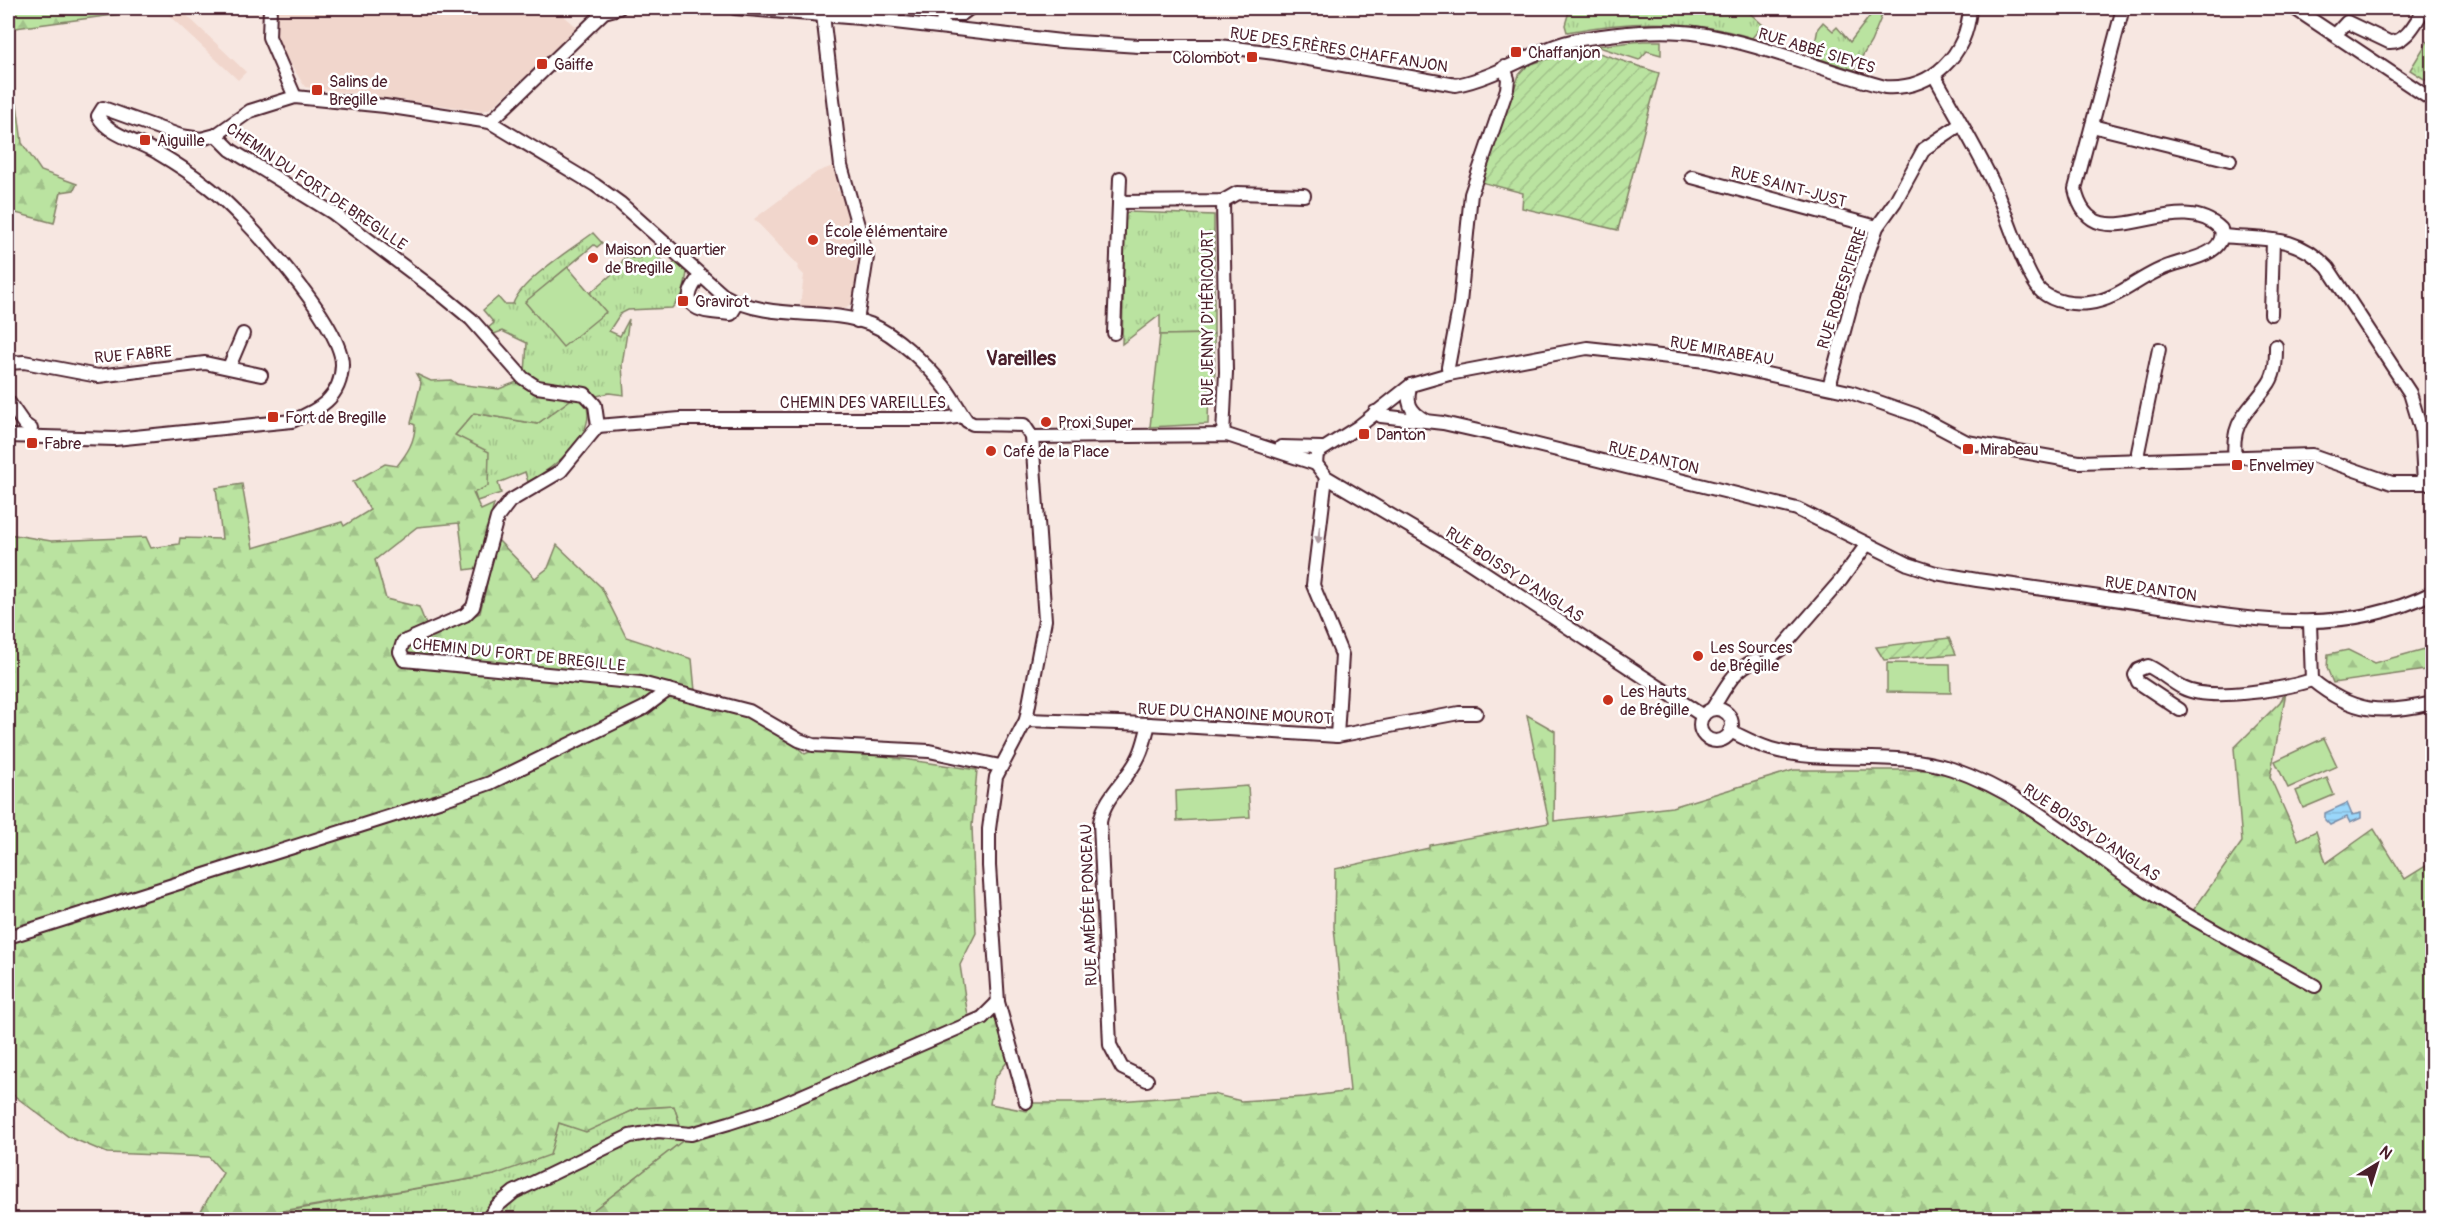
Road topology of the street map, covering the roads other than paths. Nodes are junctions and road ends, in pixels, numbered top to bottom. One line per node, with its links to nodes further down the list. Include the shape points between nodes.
1 (270, 8): 15 (street, via 269,37)
2 (620, 8): 17 (street, via 604,12)
3 (735, 8): 9 (street, RUE DES FRÈRES CHAFFANJON)
4 (970, 8): 10 (street, via 962,14 943,14)
5 (1970, 8): 14 (street, via 1953,57)
6 (2123, 8): 19 (street)
7 (2294, 8): 11 (street)
8 (2425, 8): 11 (street, via 2407,34 2396,42 2346,22)
9 (823, 15): 10 (street, RUE DES FRÈRES CHAFFANJON); 33 (street, via 842,166 867,257)
10 (942, 27): 13 (street, RUE DES FRÈRES CHAFFANJON, via 1061,41 1244,49 1456,85)
11 (2335, 35): 16 (street)
12 (1580, 40): 13 (street, RUE DES FRÈRES CHAFFANJON); 14 (street, RUE ABBÉ SIEYES, via 1636,32 1700,34 1885,87 1918,85)
13 (1504, 67): 40 (street, via 1507,89 1471,194)
14 (1934, 75): 18 (street)
15 (295, 97): 17 (street); 20 (street, via 240,116)
16 (2433, 100)
17 (490, 122): 30 (street, via 596,185)
18 (1961, 124): 27 (street, RUE ROBESPIERRE, via 1924,149); 28 (street, via 1994,184 2034,282 2050,298 2076,304 2100,301 2160,268 2207,254)
19 (2092, 126): 21 (street); 28 (street, via 2075,189 2078,204 2087,216 2110,226 2184,214 2210,220 2221,229)
20 (216, 135): 48 (street, CHEMIN DU FORT DE BREGILLE, via 231,150 333,213 442,295 471,319 523,378 543,388 585,393 595,405); 51 (street, CHEMIN DU FORT DE BREGILLE, via 201,139 181,136 108,107 99,110 103,125 158,152 209,187 261,239 306,293 337,343 342,363 334,393 314,412 292,421 115,439)
21 (2230, 160)
22 (1692, 177): 27 (street, RUE SAINT-JUST)
23 (1120, 178): 26 (street)
24 (1304, 195): 25 (street, via 1237,193)
25 (1223, 201): 26 (street); 50 (street, RUE JENNY D'HÉRICOURT)
26 (1119, 202): 34 (street)
27 (1877, 227): 43 (street, RUE ROBESPIERRE)
28 (2222, 236): 29 (street)
29 (2273, 240): 32 (street); 57 (street, via 2305,248 2328,268 2410,393 2421,429)
30 (700, 276): 31 (street); 31 (street, via 690,295 694,307 701,312 731,314)
31 (738, 303): 33 (street, via 759,310)
32 (2271, 314)
33 (857, 321): 46 (street, via 882,330 901,344 945,387)
34 (1114, 333)
35 (243, 334): 39 (street)
36 (2276, 346): 54 (street, via 2276,364 2269,383 2239,420 2233,445)
37 (2159, 349): 55 (street)
38 (8, 363): 39 (street, RUE FABRE, via 24,362 98,376 205,363)
39 (229, 367): 41 (street, RUE FABRE)
40 (1449, 374): 42 (street, RUE MIRABEAU); 43 (street, RUE MIRABEAU, via 1587,348 1706,361)
41 (261, 375)
42 (1411, 385): 45 (street, RUE MIRABEAU); 47 (street, via 1409,404)
43 (1829, 387): 55 (street, RUE MIRABEAU, via 1916,415 1967,442 2079,462)
44 (8, 403): 49 (street)
45 (1375, 412): 47 (street, RUE DANTON); 53 (street, RUE MIRABEAU)
46 (963, 416): 48 (street, CHEMIN DES VAREILLES, via 681,419); 52 (street, CHEMIN DES VAREILLES, via 974,424 1024,425)
47 (1426, 421): 58 (street, RUE DANTON, via 1797,509)
48 (598, 426): 64 (street, CHEMIN DU FORT DE BREGILLE, via 561,471 503,507 469,611 408,638 400,652 404,660 411,662 641,683)
49 (31, 429)
50 (1223, 435): 52 (street, CHEMIN DES VAREILLES); 53 (street, CHEMIN DES VAREILLES)
51 (8, 436)
52 (1032, 437): 69 (street, via 1046,608)
53 (1318, 457): 56 (street, RUE BOISSY D'ANGLAS)
54 (2235, 458): 55 (street, RUE MIRABEAU); 57 (street, RUE MIRABEAU, via 2312,454 2392,483)
55 (2139, 461)
56 (1326, 477): 68 (street, RUE BOISSY D'ANGLAS, via 1458,555); 72 (street, one-way to 72, via 1313,585 1342,655)
57 (2428, 483)
58 (1867, 544): 60 (street, RUE DANTON, via 1936,573 2239,618); 61 (street, via 1841,580)
59 (2433, 592): 60 (street, RUE DANTON, via 2381,613)
60 (2310, 623): 63 (street)
61 (1770, 657)
62 (1756, 660): 68 (street, via 1742,665 1731,677)
63 (2312, 680): 65 (street, via 2343,702 2379,711); 66 (street, via 2255,692 2216,693 2184,689 2148,666 2138,670 2138,682)
64 (669, 690): 73 (street, via 749,711 813,745 929,751); 74 (street, via 644,708 490,783)
65 (2433, 703)
66 (2180, 710)
67 (1476, 713): 72 (street, RUE DU CHANOINE MOUROT)
68 (1708, 713): 71 (street, via 1727,714); 71 (street, via 1700,728 1710,739 1720,740)
69 (1026, 720): 70 (street, RUE DU CHANOINE MOUROT); 73 (street)
70 (1149, 724): 72 (street, RUE DU CHANOINE MOUROT); 77 (street, RUE AMÉDÉE PONCEAU, via 1140,755 1102,810 1100,822 1110,1045 1122,1068)
71 (1730, 731): 75 (street, RUE BOISSY D'ANGLAS, via 1770,749 1914,760 1974,778 2054,822 2106,862 2208,928)
72 (1337, 736)
73 (1000, 766): 76 (street, via 989,829)
74 (8, 937)
75 (2315, 986)
76 (998, 1002): 78 (street); 79 (street, via 982,1018 769,1110 691,1134 658,1131 630,1136 514,1192)
77 (1148, 1080)
78 (1026, 1102)
79 (488, 1220)

